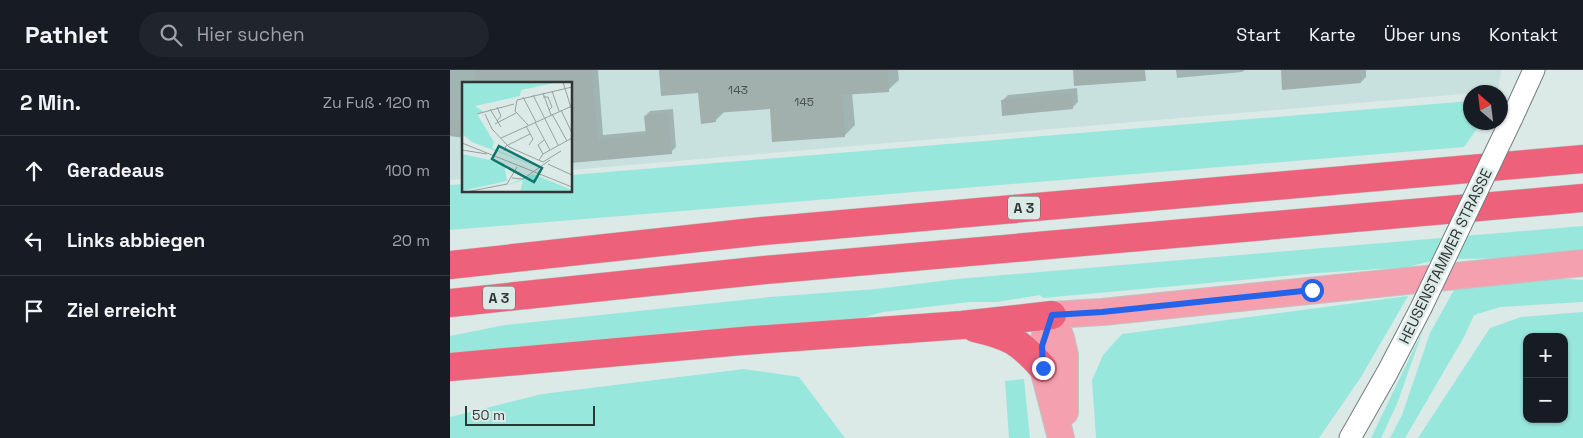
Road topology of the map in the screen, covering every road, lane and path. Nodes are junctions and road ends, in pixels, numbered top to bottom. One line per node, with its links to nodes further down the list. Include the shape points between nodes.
1 (1534, 70): 13 (street, HEUSENSTAMMER STRASSE, bridge, via 1421,308)
2 (1583, 159): 5 (highway, A 3, via 763,231)
3 (1583, 198): 6 (highway, A 3, via 765,270)
4 (1583, 263): 7 (main road)
5 (450, 265)
6 (450, 303)
7 (1102, 312): 8 (main road); 10 (main road, via 1077,332)
8 (1052, 315): 9 (highway); 10 (main road, via 1042,346)
9 (962, 325): 10 (highway, via 995,333); 11 (highway)
10 (1054, 361): 12 (main road)
11 (450, 367)
12 (1063, 438)
13 (1350, 438)

